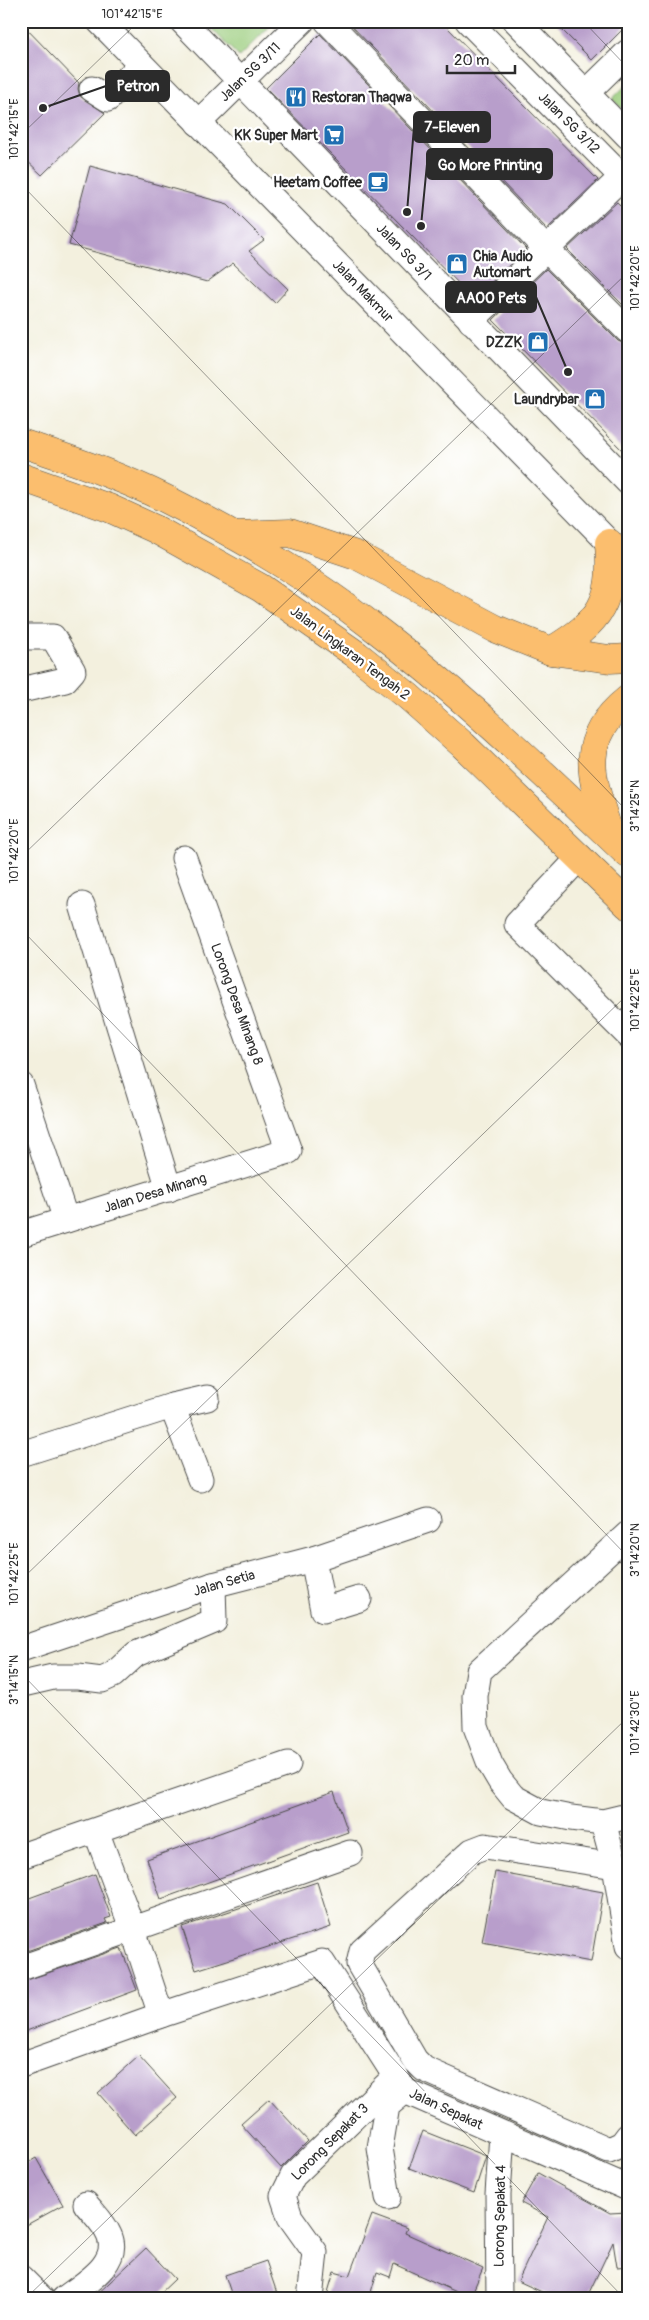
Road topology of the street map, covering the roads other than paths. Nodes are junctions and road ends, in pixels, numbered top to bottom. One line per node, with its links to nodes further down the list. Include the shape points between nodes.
1 (99, 21): 8 (street, Jalan Makmur)
2 (182, 21): 9 (street, Jalan SG 3/1)
3 (302, 21): 9 (street, Jalan SG 3/11)
4 (327, 21): 16 (street)
5 (468, 21): 15 (street, Jalan SG 3/12)
6 (516, 21): 11 (street)
7 (628, 52): 11 (street)
8 (141, 64): 10 (street, via 108,99); 12 (street, Jalan Makmur)
9 (240, 81): 12 (street, Jalan SG 3/11); 17 (street, Jalan SG 3/1)
10 (92, 88)
11 (586, 93): 13 (street)
12 (198, 123): 23 (street, Jalan Makmur)
13 (628, 136)
14 (628, 144): 15 (street)
15 (619, 174): 16 (street)
16 (546, 249): 17 (street); 18 (street)
17 (472, 321): 21 (street, Jalan SG 3/1)
18 (628, 331)
19 (21, 443): 22 (highway, via 128,482)
20 (26, 480): 30 (highway, Jalan Lingkaran Tengah 2, via 109,508 155,529 269,594 357,655 409,696)
21 (628, 482)
22 (234, 535): 25 (highway, via 290,533 356,555 496,629); 29 (highway, via 325,592 423,666)
23 (619, 552): 25 (highway, via 607,597 590,623)
24 (21, 636): 27 (street, via 52,637 73,671 65,680)
25 (551, 650): 26 (highway, via 610,659)
26 (628, 658)
27 (21, 690)
28 (628, 699): 29 (highway, via 614,710 592,748 594,786)
29 (620, 846)
30 (580, 857): 33 (highway, Jalan Lingkaran Tengah 2); 34 (street, via 517,924)
31 (184, 858): 36 (street, Lorong Desa Minang 8)
32 (82, 905): 37 (street)
33 (628, 905)
34 (628, 1035)
35 (21, 1085): 38 (street)
36 (289, 1151): 37 (street, Jalan Desa Minang)
37 (169, 1189): 38 (street, Jalan Desa Minang)
38 (66, 1220): 39 (street, Jalan Desa Minang)
39 (21, 1234)
40 (207, 1398): 41 (street)
41 (172, 1406): 42 (street); 43 (street)
42 (21, 1454)
43 (200, 1479)
44 (428, 1520): 46 (street, Jalan Setia)
45 (628, 1534): 53 (street, via 479,1671 475,1696 476,1726 487,1756 513,1797 541,1812)
46 (312, 1559): 47 (street, Jalan Setia); 48 (street, via 323,1610)
47 (213, 1585): 49 (street, Jalan Setia); 50 (street, via 214,1622 136,1654 113,1675 102,1680 53,1677)
48 (359, 1599)
49 (21, 1648)
50 (27, 1684)
51 (288, 1764): 54 (street)
52 (628, 1816): 53 (street)
53 (603, 1822): 57 (street)
54 (96, 1831): 56 (street); 58 (street)
55 (350, 1852): 58 (street)
56 (21, 1856)
57 (615, 1866): 59 (street); 65 (street, via 485,1846 472,1851 362,1951 358,1964 415,2060 424,2069 610,2150 622,2144)
58 (133, 1930): 60 (street); 61 (street)
59 (628, 1946)
60 (21, 1968)
61 (161, 2015): 62 (street); 63 (street, Jalan Sepakat, via 322,1962)
62 (21, 2065)
63 (401, 2084): 64 (street, Jalan Sepakat); 67 (street, via 387,2106 380,2148); 72 (street, Lorong Sepakat 3, via 293,2176 283,2196 290,2217 315,2252)
64 (502, 2134): 66 (street, Jalan Sepakat); 73 (street, Lorong Sepakat 4, via 498,2194)
65 (628, 2136)
66 (628, 2188)
67 (388, 2197)
68 (86, 2204): 71 (street, via 109,2234 112,2244 110,2255 94,2276)
69 (21, 2278): 70 (street)
70 (42, 2299)
71 (64, 2299)
72 (310, 2299)
73 (499, 2299)

